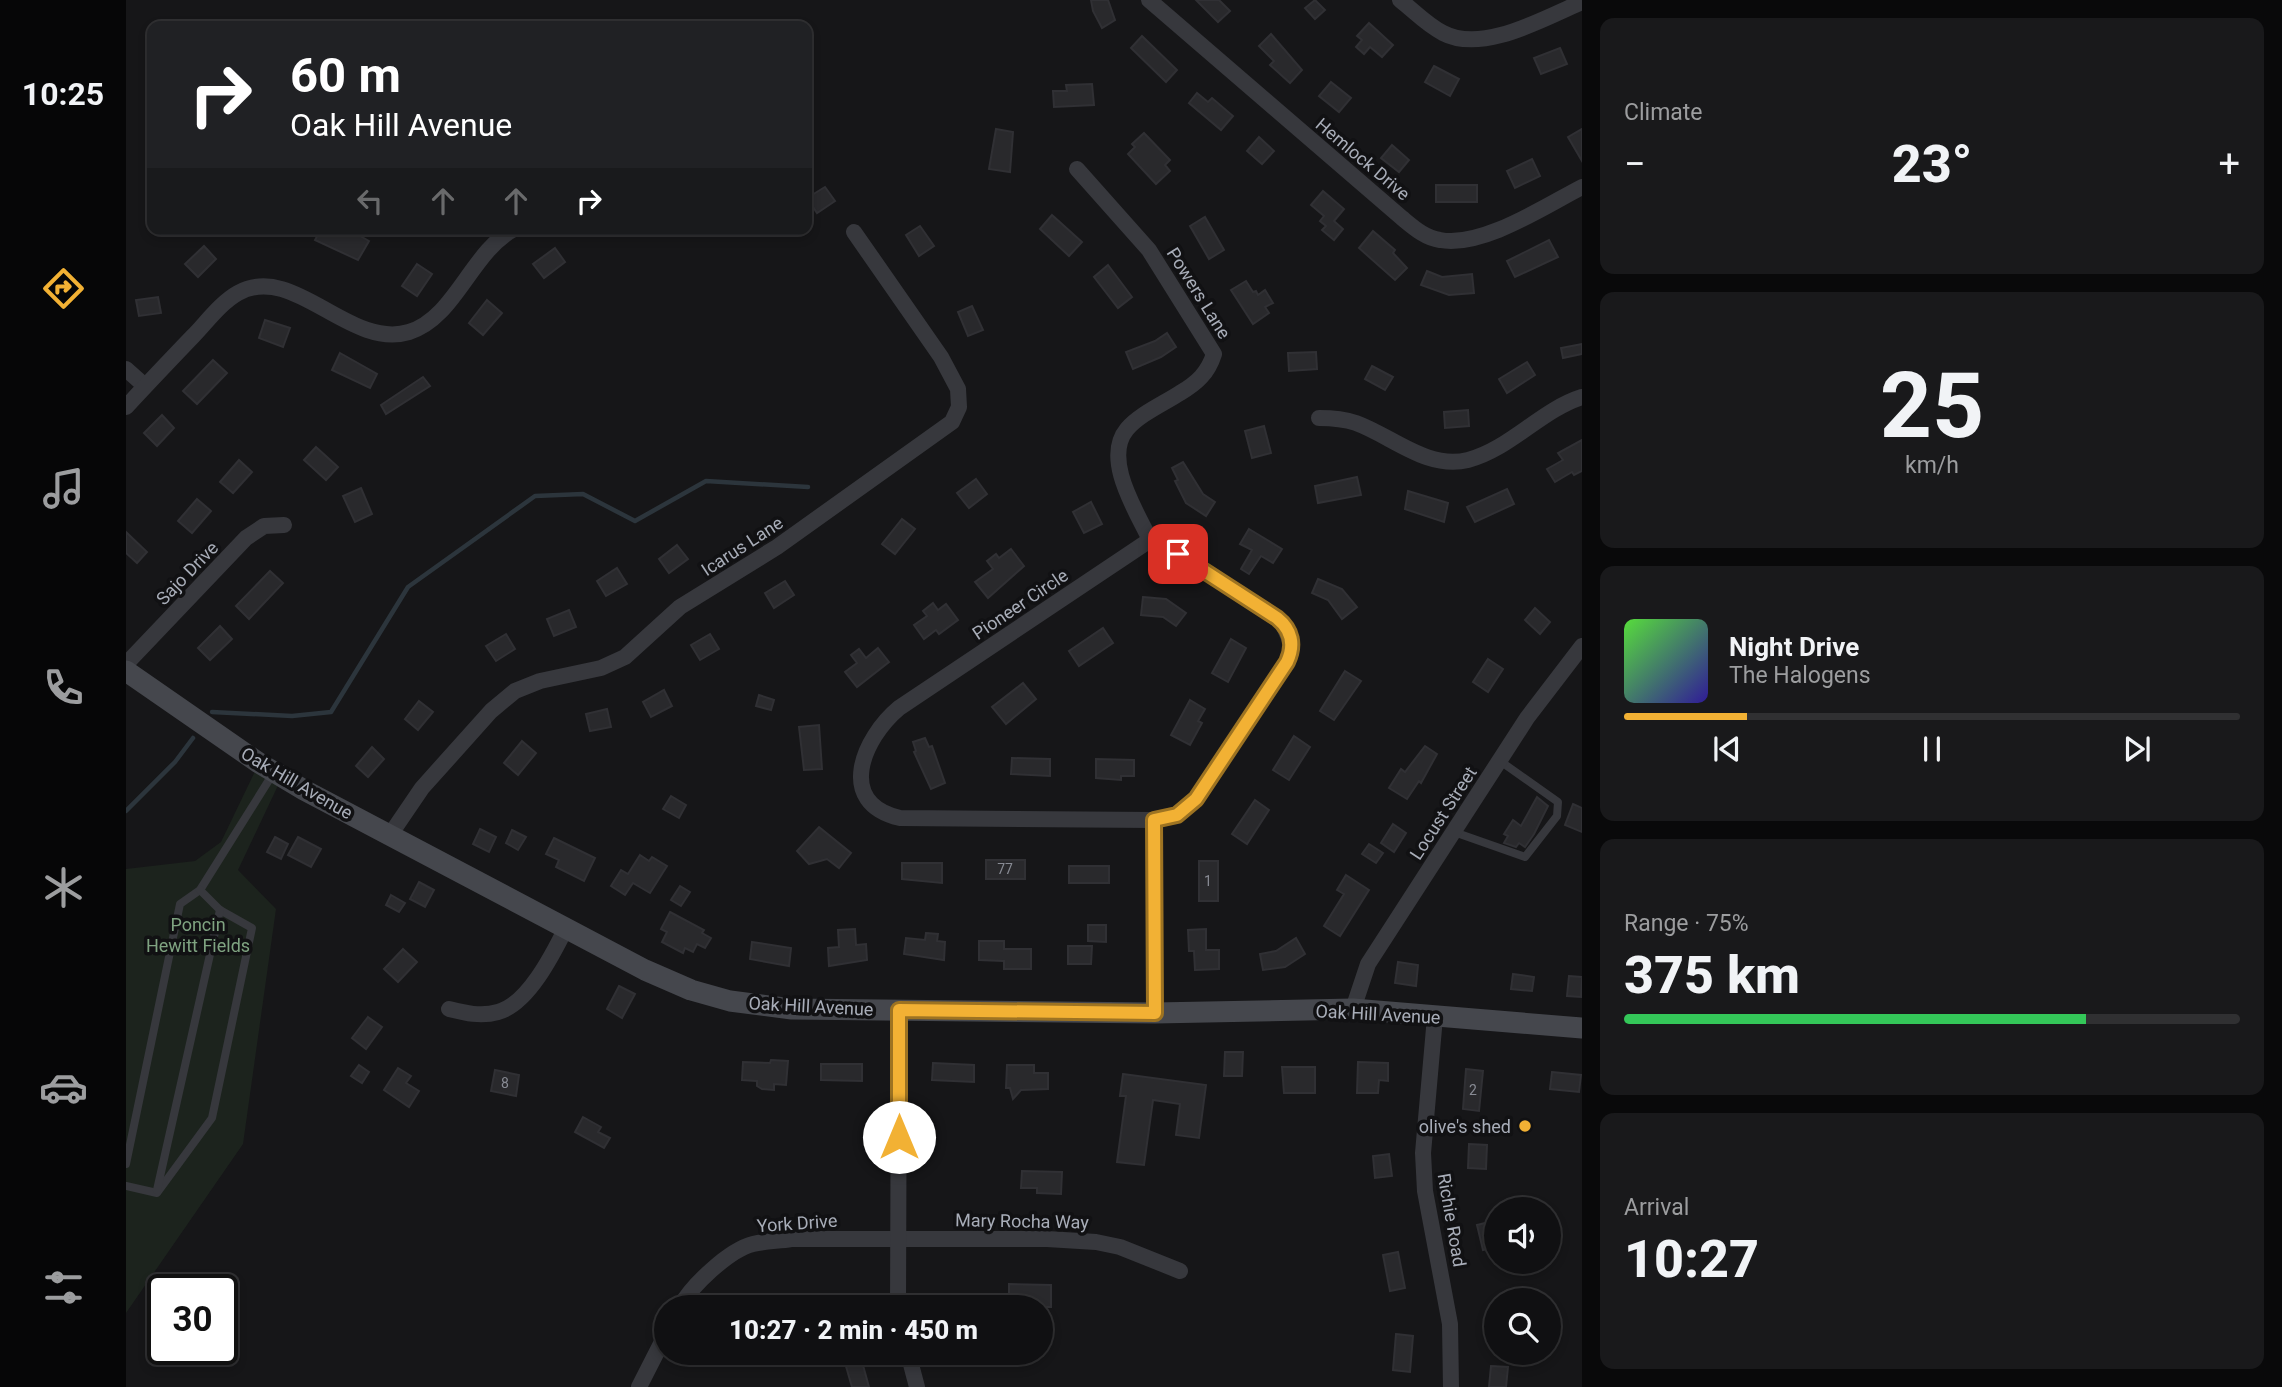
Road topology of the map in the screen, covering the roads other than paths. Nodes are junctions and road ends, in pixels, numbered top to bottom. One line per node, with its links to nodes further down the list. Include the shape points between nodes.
1 (1149, 0): 5 (street, Hemlock Drive, via 1412,226 1434,239 1454,242 1487,233)
2 (1400, 0): 3 (street, via 1445,35 1476,41)
3 (1582, 2)
4 (1077, 169): 14 (street, Powers Lane, via 1149,250 1214,354 1201,379 1146,414 1121,439 1119,466)
5 (1582, 187)
6 (854, 232): 22 (street, Icarus Lane, via 958,389 959,407 952,422 777,547 680,607 625,657 515,691 491,710 422,788)
7 (507, 235): 9 (street, via 488,250 429,322 400,334 371,332 292,293 257,287 239,292)
8 (126, 369): 9 (street)
9 (145, 386): 11 (street)
10 (1582, 397): 12 (street, via 1465,461 1438,461 1353,422)
11 (126, 407)
12 (1319, 418)
13 (284, 524): 16 (street, Sajo Drive, via 264,526 246,538)
14 (1150, 540): 20 (street, Pioneer Circle, via 1277,618 1292,645 1287,662 1208,784 1177,815); 20 (street, Pioneer Circle, via 899,708 875,731 862,773 867,799 875,809 900,818)
15 (1582, 646): 18 (street, Locust Street)
16 (126, 664)
17 (126, 671): 19 (main road, Oak Hill Avenue)
18 (1500, 761): 21 (street, Locust Street); 21 (lane, via 1559,802 1557,816 1525,857)
19 (274, 772): 22 (main road, Oak Hill Avenue); 23 (lane)
20 (1154, 820): 29 (street)
21 (1454, 832): 27 (street, Locust Street, via 1368,964)
22 (390, 835): 25 (main road, Oak Hill Avenue)
23 (200, 890): 24 (lane); 32 (lane, via 180,904)
24 (220, 910): 34 (lane); 34 (lane, via 251,928 212,1118)
25 (566, 928): 26 (street, via 544,969 507,1009 485,1015); 28 (main road, Oak Hill Avenue, via 645,970 710,996 773,1007)
26 (449, 1009)
27 (1353, 1009): 29 (main road, Oak Hill Avenue); 30 (main road, Oak Hill Avenue)
28 (899, 1010): 29 (main road, Oak Hill Avenue); 35 (street)
29 (1155, 1013)
30 (1435, 1017): 31 (main road, Oak Hill Avenue); 43 (street, Richie Road, via 1423,1153 1425,1191 1450,1324)
31 (1582, 1028)
32 (126, 1164)
33 (126, 1186): 34 (lane)
34 (157, 1194)
35 (899, 1239): 36 (street, Mary Rocha Way, via 1096,1242); 37 (street, York Drive, via 791,1239 751,1244 719,1264); 38 (street)
36 (1180, 1271)
37 (686, 1295)
38 (898, 1295)
39 (654, 1358): 41 (street)
40 (911, 1365): 42 (street)
41 (639, 1387)
42 (917, 1387)
43 (1451, 1387)

